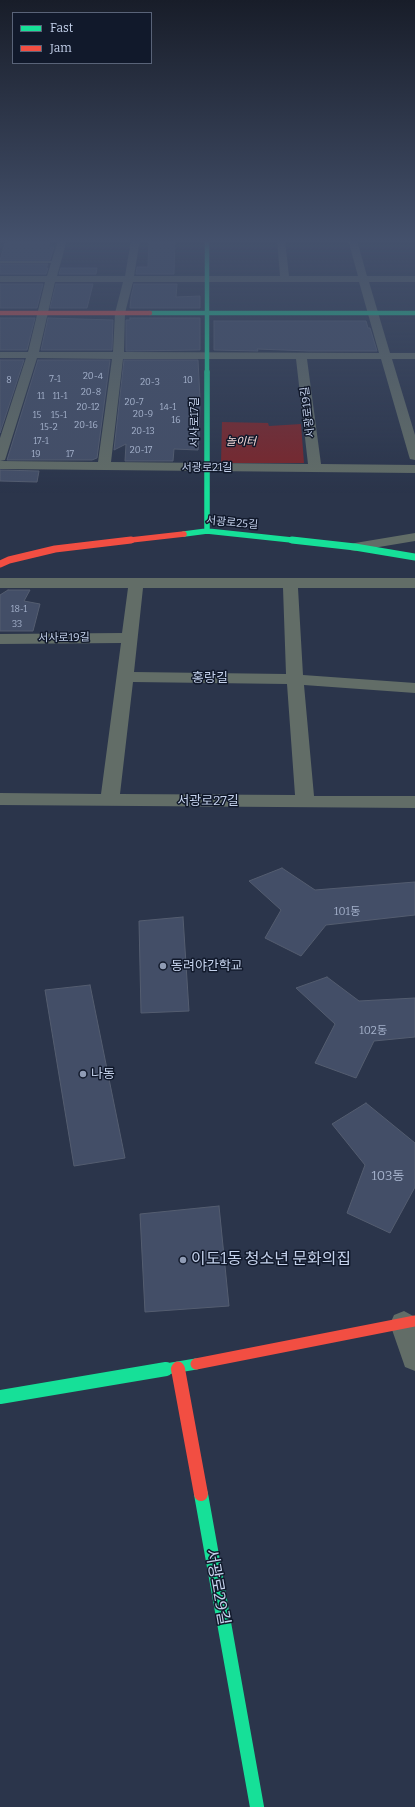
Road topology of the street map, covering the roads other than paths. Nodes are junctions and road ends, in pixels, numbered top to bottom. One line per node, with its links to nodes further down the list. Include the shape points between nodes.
1 (40, 324): 6 (street)
2 (119, 324): 7 (street)
3 (207, 324): 8 (street, 서사로17길)
4 (376, 324): 10 (street)
5 (0, 355): 6 (street)
6 (33, 355): 7 (street); 15 (street)
7 (118, 355): 8 (street); 17 (street)
8 (208, 356): 9 (street); 18 (street, 서사로17길)
9 (302, 356): 10 (street); 19 (street, 서광로19길)
10 (386, 356): 11 (street); 12 (street)
11 (415, 356)
12 (400, 403): 13 (street); 14 (street)
13 (415, 403)
14 (415, 456)
15 (0, 458)
16 (0, 466): 17 (street, 서광로21길)
17 (104, 467): 18 (street, 서광로21길)
18 (207, 468): 19 (street, 서광로21길); 21 (street, 서사로17길)
19 (315, 469): 20 (street, 서광로21길)
20 (415, 469)
21 (207, 531): 23 (street, 서광로25길); 25 (street, 서광로25길, via 55,549)
22 (415, 537): 23 (street)
23 (355, 547): 24 (street, 서광로25길)
24 (415, 557)
25 (0, 564)
26 (0, 583): 27 (street)
27 (136, 583): 28 (street); 30 (street)
28 (290, 583): 29 (street); 33 (street)
29 (415, 583)
30 (129, 638): 31 (street, 서사로19길); 32 (street)
31 (0, 639)
32 (124, 677): 33 (street, 홍랑길); 36 (street)
33 (295, 679): 34 (street, 홍랑길); 37 (street)
34 (415, 688)
35 (0, 799): 36 (street, 서광로27길)
36 (110, 800): 37 (street, 서광로27길)
37 (305, 801): 38 (street, 서광로27길)
38 (415, 802)
39 (409, 1322): 40 (street); 41 (street)
40 (415, 1358)
41 (178, 1367): 42 (street); 43 (street, 서광로29길)
42 (0, 1397)
43 (257, 1807)

